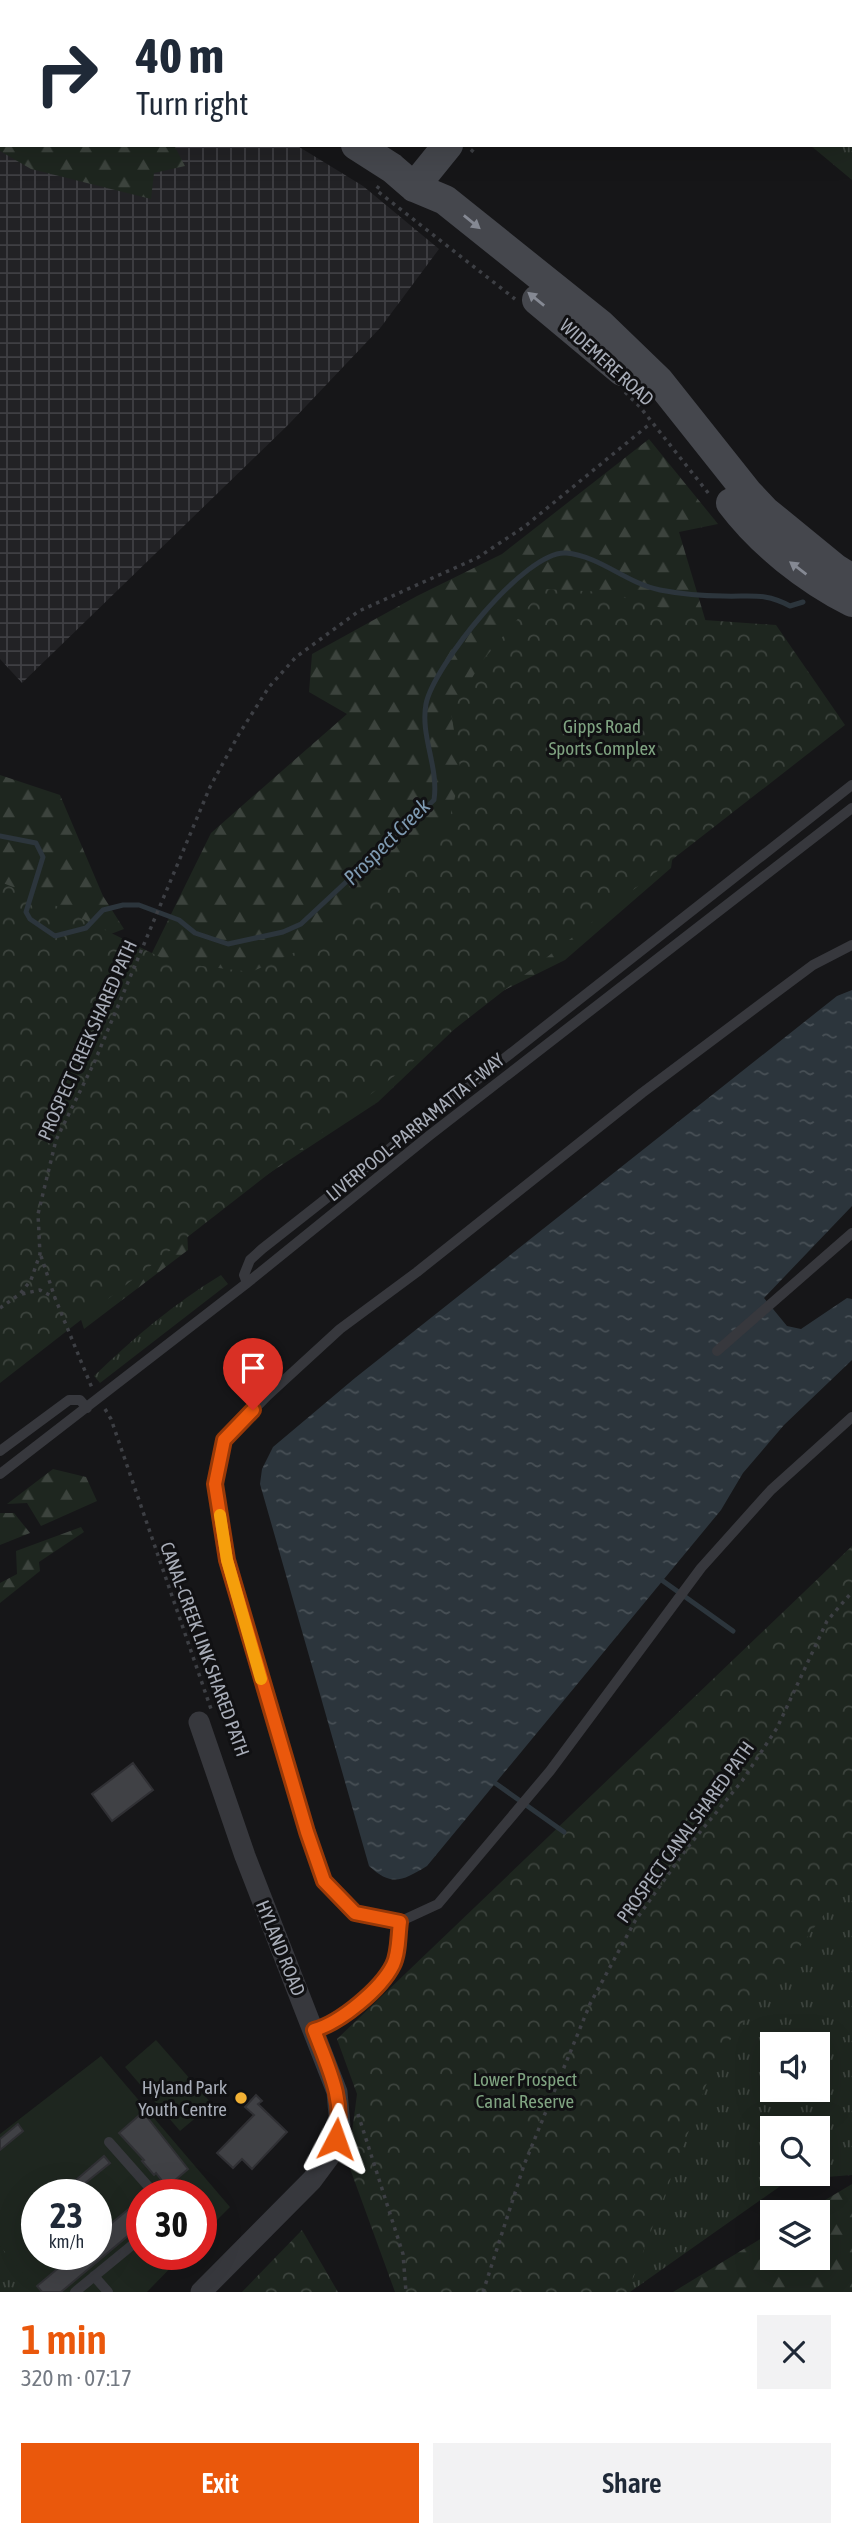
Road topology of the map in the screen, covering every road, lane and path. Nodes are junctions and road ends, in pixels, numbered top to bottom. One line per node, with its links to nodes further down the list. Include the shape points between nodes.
1 (359, 147): 3 (main road, WIDEMERE ROAD)
2 (446, 147): 3 (main road)
3 (414, 187): 7 (main road, WIDEMERE ROAD, via 432,215 625,373)
4 (376, 190): 5 (path)
5 (423, 226)
6 (651, 423): 14 (path, PROSPECT CREEK SHARED PATH, via 524,527 477,558 359,611 296,657 269,687 210,787 94,1063 56,1140 38,1214)
7 (757, 518): 8 (main road, WIDEMERE ROAD); 9 (main road, WIDEMERE ROAD, one-way to 7, via 795,566)
8 (852, 579)
9 (852, 602)
10 (852, 785): 15 (lane, via 262,1250 247,1265)
11 (852, 808): 15 (lane, LIVERPOOL–PARRAMATTA T-WAY, via 441,1126)
12 (852, 945): 28 (lane, via 813,965 642,1093 341,1329 224,1440 215,1484 227,1560 324,1881 355,1913)
13 (852, 1233): 19 (lane)
14 (40, 1254): 16 (path, PROSPECT CREEK SHARED PATH, via 31,1280); 17 (path)
15 (247, 1283): 21 (lane, LIVERPOOL–PARRAMATTA T-WAY)
16 (20, 1294): 17 (path, via 40,1290); 18 (path, PROSPECT CREEK SHARED PATH)
17 (55, 1298): 20 (path)
18 (0, 1308)
19 (717, 1351)
20 (87, 1378)
21 (87, 1408): 24 (lane, via 80,1400 69,1400); 25 (lane, LIVERPOOL–PARRAMATTA T-WAY)
22 (104, 1408): 27 (path, CANAL-CREEK LINK SHARED PATH)
23 (852, 1417): 28 (lane, via 771,1490 701,1568 550,1771 438,1904)
24 (0, 1451)
25 (0, 1474)
26 (852, 1592): 39 (path, PROSPECT CANAL SHARED PATH, via 827,1621 777,1728 635,1922 590,2004 524,2165)
27 (206, 1718): 29 (street, HYLAND ROAD, via 245,1856)
28 (400, 1922): 29 (lane, via 394,1964 382,1982 355,2007)
29 (314, 2030): 37 (street, HYLAND ROAD, via 337,2092 340,2126 332,2153 312,2180)
30 (354, 2108): 38 (path, via 361,2117 403,2254)
31 (109, 2142): 32 (lane)
32 (142, 2179)
33 (126, 2249): 34 (lane)
34 (94, 2276): 35 (lane); 36 (lane)
35 (75, 2292)
36 (108, 2292)
37 (201, 2292)
38 (406, 2292)
39 (482, 2292)

